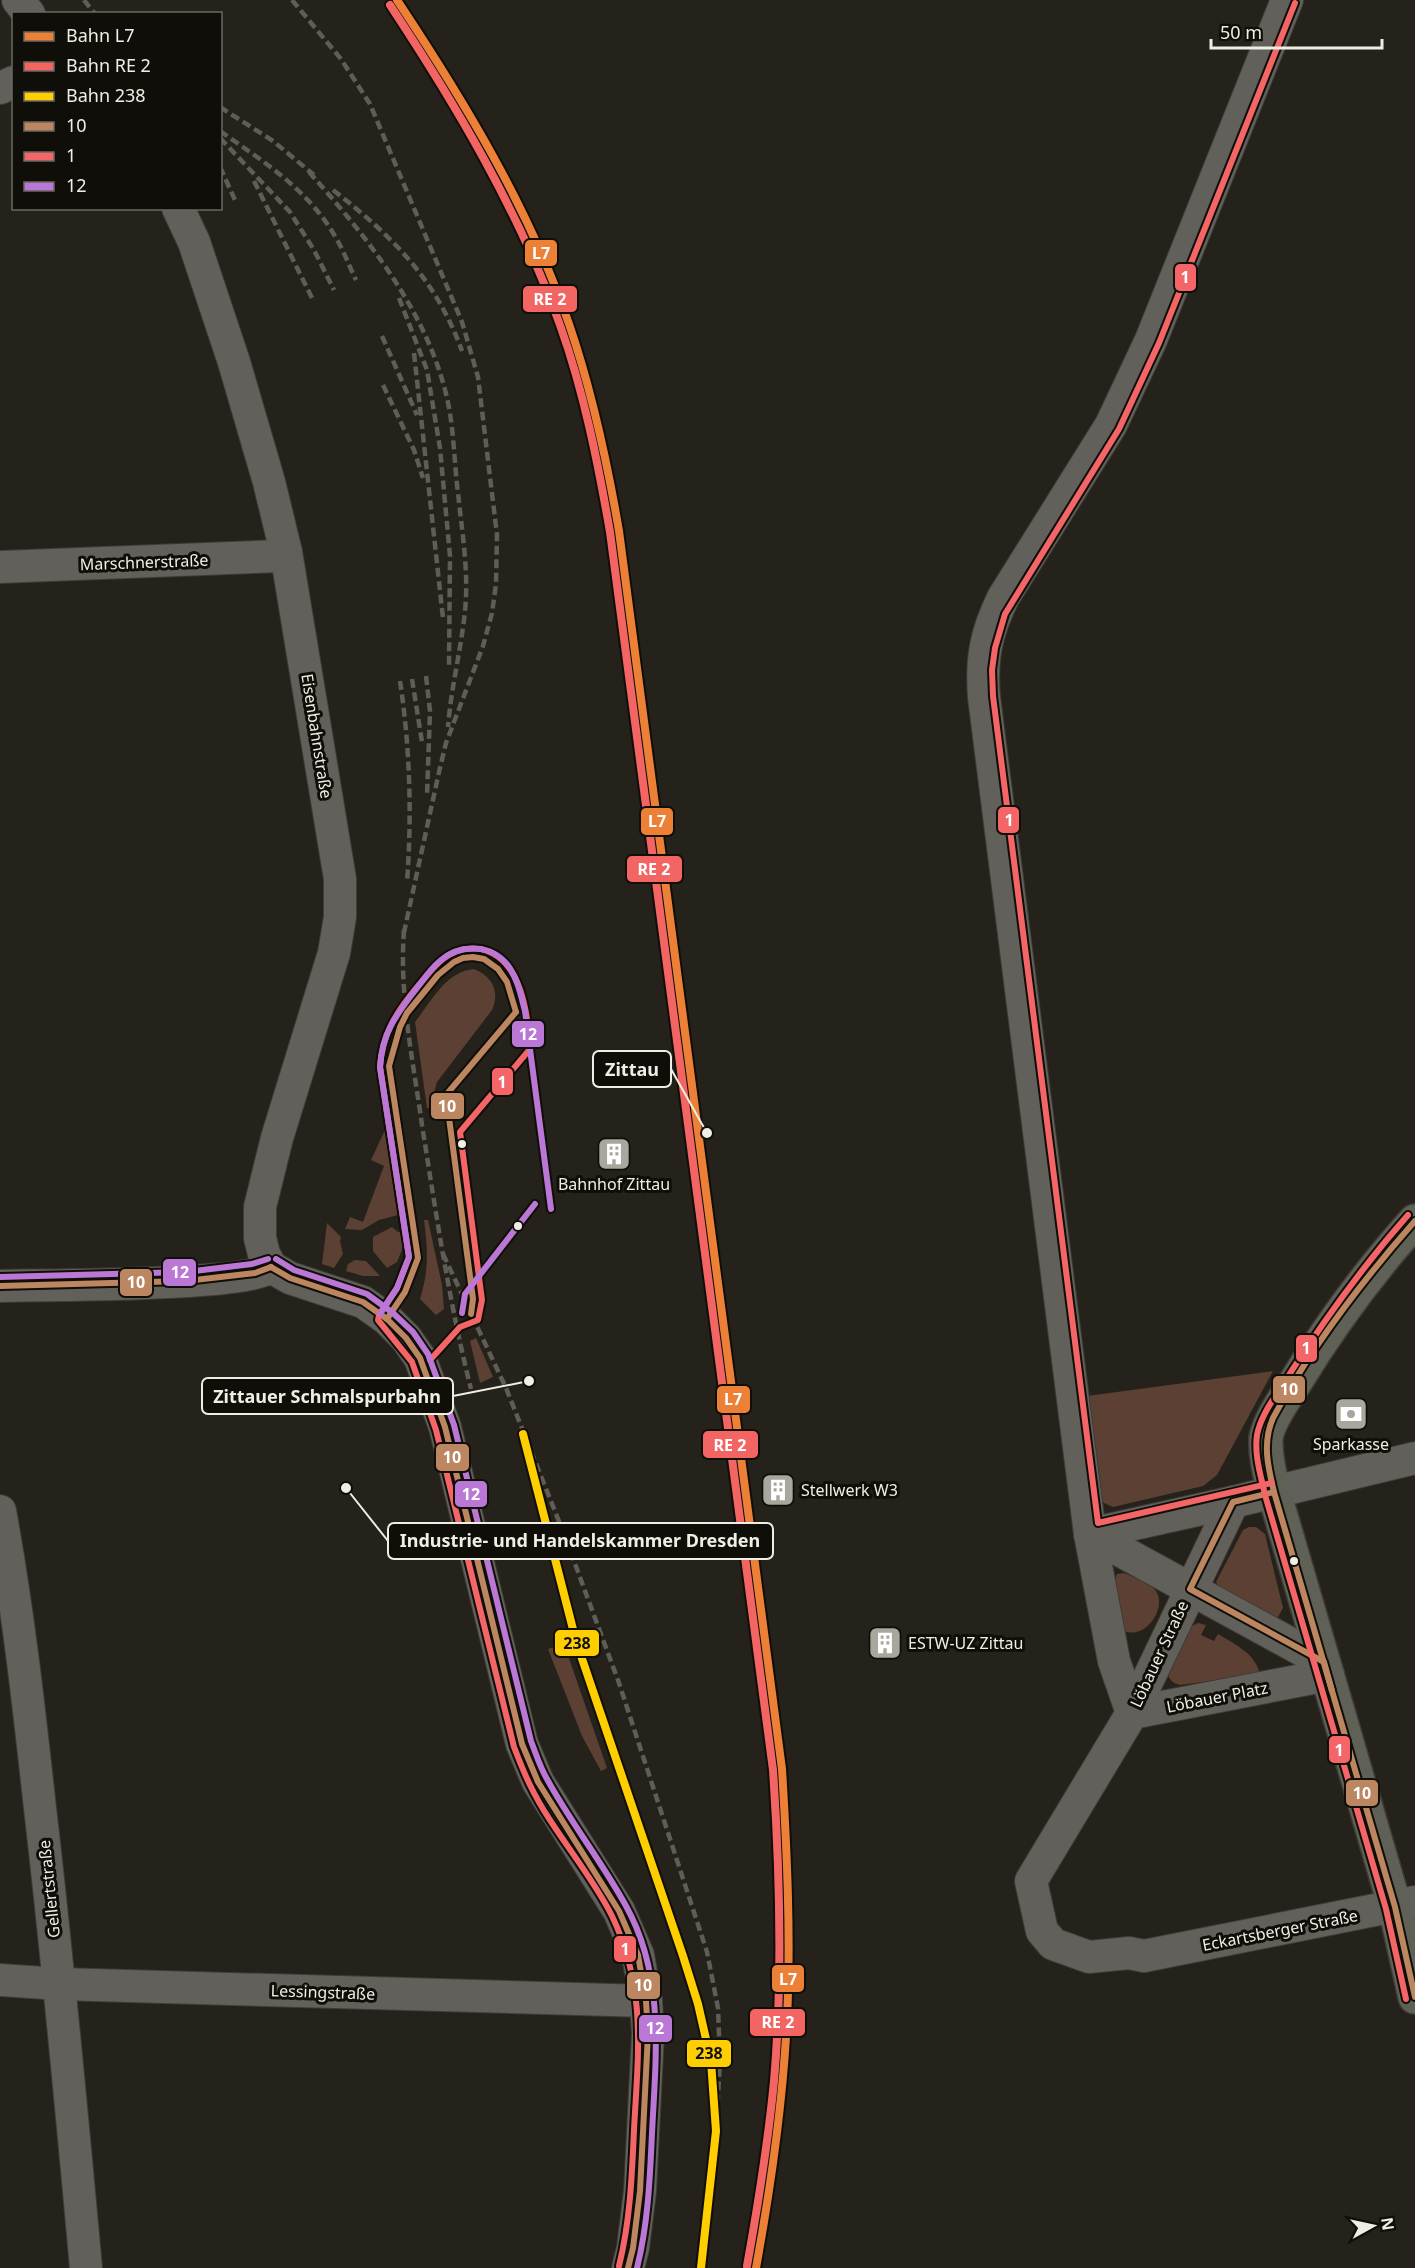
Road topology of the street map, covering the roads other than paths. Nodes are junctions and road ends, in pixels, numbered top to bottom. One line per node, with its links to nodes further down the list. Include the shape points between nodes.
1 (18, 0): 3 (street)
2 (1287, 0): 14 (street, via 1128,390 1093,455 1003,598 985,642 984,697)
3 (27, 12)
4 (179, 210): 5 (street, Eisenbahnstraße, via 194,242 234,362)
5 (286, 552): 6 (street, Marschnerstraße, via 280,556); 8 (street, Eisenbahnstraße, via 340,879 340,917 260,1207 260,1238)
6 (0, 567)
7 (1415, 1221): 11 (main road, via 1341,1309 1281,1404 1266,1437)
8 (272, 1267): 9 (street, via 237,1276 165,1282); 23 (street, via 290,1278 363,1302 387,1319 420,1358 445,1426 522,1744 538,1782 619,1911 638,1955)
9 (0, 1286)
10 (1415, 1458): 11 (street)
11 (1274, 1492): 12 (street); 16 (main road)
12 (1233, 1502): 14 (street); 15 (street, Löbauer Straße)
13 (0, 1511): 21 (street, Gellertstraße, via 26,1683)
14 (1090, 1534): 15 (street); 17 (street, via 1114,1661)
15 (1190, 1589): 16 (street); 17 (street, Löbauer Straße)
16 (1326, 1669): 17 (street, Löbauer Platz); 18 (main road)
17 (1132, 1713): 19 (street, Löbauer Straße, via 1031,1881 1042,1931 1053,1944 1089,1957 1129,1953)
18 (1405, 1904): 19 (street, Eckartsberger Straße); 22 (main road)
19 (1144, 1956)
20 (0, 1980): 21 (street, Lessingstraße)
21 (60, 1984): 23 (street, Lessingstraße); 24 (street, Gellertstraße)
22 (1415, 1997)
23 (646, 2001): 25 (street, via 648,2034 640,2191)
24 (86, 2268)
25 (628, 2268)

